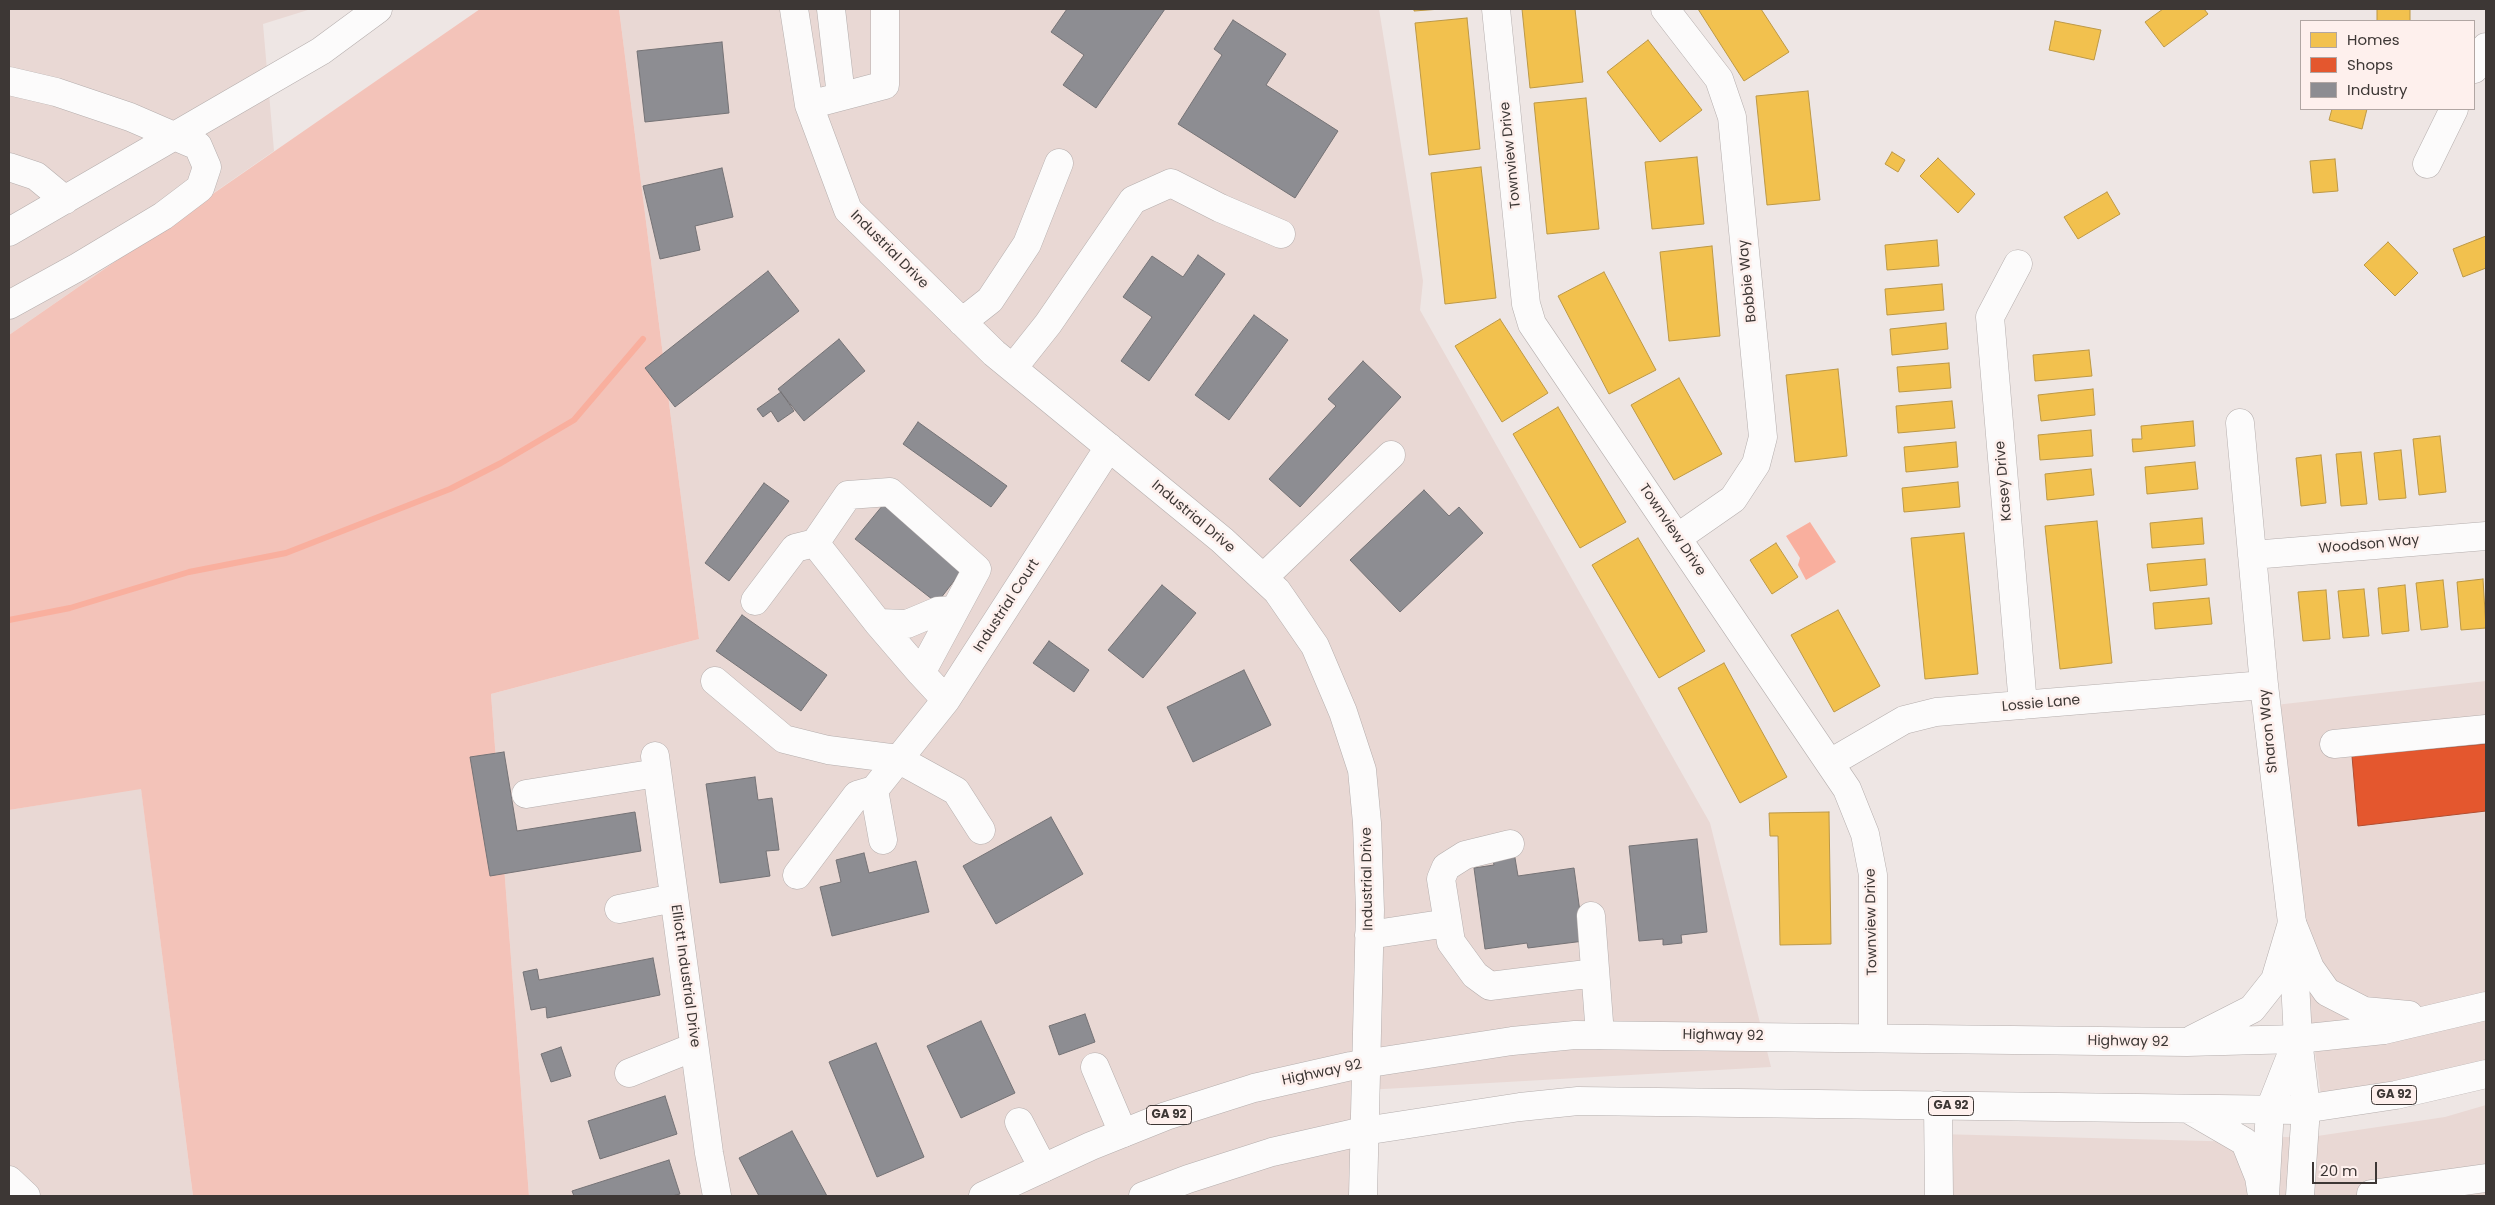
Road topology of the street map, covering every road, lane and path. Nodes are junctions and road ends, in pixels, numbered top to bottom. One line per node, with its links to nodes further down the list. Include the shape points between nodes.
1 (378, 9): 13 (street, via 321,51)
2 (794, 9): 11 (street, Industrial Drive)
3 (830, 9): 10 (street)
4 (885, 9): 10 (street, via 885,85)
5 (1496, 9): 28 (street, Townview Drive, via 1526,304 1532,324)
6 (1665, 9): 28 (street, Bobbie Way, via 1719,79 1732,118 1763,437 1756,464 1733,499)
7 (2486, 47): 8 (street)
8 (2475, 67)
9 (9, 81): 13 (street, via 56,92)
10 (841, 96): 11 (street)
11 (809, 105): 22 (street, Industrial Drive, via 848,210)
12 (2454, 110): 15 (street)
13 (174, 136): 17 (street); 21 (street, via 198,146 207,167 200,188 163,216)
14 (1059, 164): 22 (street, via 1027,244 990,300)
15 (2427, 164)
16 (9, 167): 17 (street, via 36,176)
17 (65, 200): 18 (street)
18 (9, 232)
19 (1282, 234): 23 (street, via 1171,184 1133,200 1048,324)
20 (2018, 264): 39 (street, Kasey Drive, via 1990,317)
21 (9, 305)
22 (962, 322): 23 (street, Industrial Drive)
23 (1013, 368): 25 (street, Industrial Drive)
24 (2240, 423): 30 (street, Sharon Way)
25 (1109, 447): 31 (street, Industrial Drive); 38 (street, Industrial Court)
26 (1391, 455): 31 (street)
27 (2486, 536): 30 (street, Woodson Way)
28 (1678, 538): 43 (street, Townview Drive)
29 (815, 543): 32 (street, via 795,548); 33 (street, via 848,495 890,492 977,569); 34 (street)
30 (2252, 555): 37 (street, Sharon Way)
31 (1264, 578): 55 (street, Industrial Drive, via 1277,591 1315,646 1343,712 1362,770 1367,823)
32 (755, 601)
33 (955, 610): 34 (street, via 938,612 907,624); 35 (street)
34 (878, 623): 35 (street)
35 (921, 673): 38 (street)
36 (715, 680): 42 (street, via 784,739 828,750)
37 (2264, 685): 39 (street, Lossie Lane); 54 (street, Sharon Way)
38 (946, 700): 42 (street, Industrial Court)
39 (2023, 705): 43 (street, Lossie Lane, via 1936,712 1904,720)
40 (2486, 729): 41 (street)
41 (2334, 744)
42 (898, 759): 44 (street, Industrial Court); 46 (street, via 956,791)
43 (1830, 763): 60 (street, Townview Drive, via 1847,789 1865,834 1873,876)
44 (874, 790): 47 (street); 49 (street, via 857,796)
45 (526, 794): 50 (street, Elliott Industrial Drive, via 656,765)
46 (981, 830)
47 (883, 840)
48 (1510, 844): 53 (street, via 1464,855 1446,867 1441,879)
49 (796, 875)
50 (674, 898): 51 (street); 63 (street, Elliott Industrial Drive)
51 (619, 909)
52 (1591, 916): 56 (street)
53 (1448, 923): 55 (street); 56 (street, via 1451,942 1475,975 1490,986)
54 (2292, 923): 58 (street, via 2310,968 2327,992 2364,1011); 61 (street, Sharon Way); 62 (street, via 2275,980 2252,1009)
55 (1369, 934): 64 (street, Industrial Drive)
56 (1595, 973): 59 (street)
57 (2486, 1006): 58 (street, Highway 92 / GA 92)
58 (2436, 1018): 61 (street, Highway 92 / GA 92, via 2384,1030)
59 (1600, 1035): 60 (street, Highway 92 / GA 92); 64 (street, Highway 92 / GA 92, via 1512,1041)
60 (1873, 1038): 62 (street, Highway 92 / GA 92)
61 (2298, 1039): 62 (street, Highway 92 / GA 92); 70 (street, Sharon Way); 71 (street)
62 (2188, 1042)
63 (694, 1047): 66 (street); 80 (street, Elliott Industrial Drive)
64 (1365, 1064): 73 (street, Industrial Drive); 74 (street, Highway 92 / GA 92, via 1254,1088)
65 (1094, 1067): 74 (street)
66 (629, 1073)
67 (2486, 1074): 70 (street, GA 92, via 2396,1095)
68 (1938, 1105): 69 (street, GA 92); 73 (street, GA 92, via 1578,1101); 84 (street)
69 (2187, 1108): 71 (street, GA 92); 85 (street, via 2245,1142)
70 (2306, 1108): 71 (street, GA 92); 86 (street, Sharon Way)
71 (2270, 1109): 85 (street)
72 (1019, 1122): 75 (street)
73 (1364, 1131): 82 (street, GA 92, via 1272,1152 1188,1178); 83 (street, Industrial Drive)
74 (1123, 1133): 75 (street, Highway 92 / GA 92)
75 (1043, 1168): 81 (street, Highway 92 / GA 92)
76 (2486, 1178): 78 (street)
77 (9, 1180): 79 (street)
78 (2449, 1190): 87 (street)
79 (26, 1196)
80 (716, 1196)
81 (983, 1196)
82 (1143, 1196)
83 (1363, 1196)
84 (1939, 1196)
85 (2264, 1196)
86 (2300, 1196)
87 (2371, 1196)

